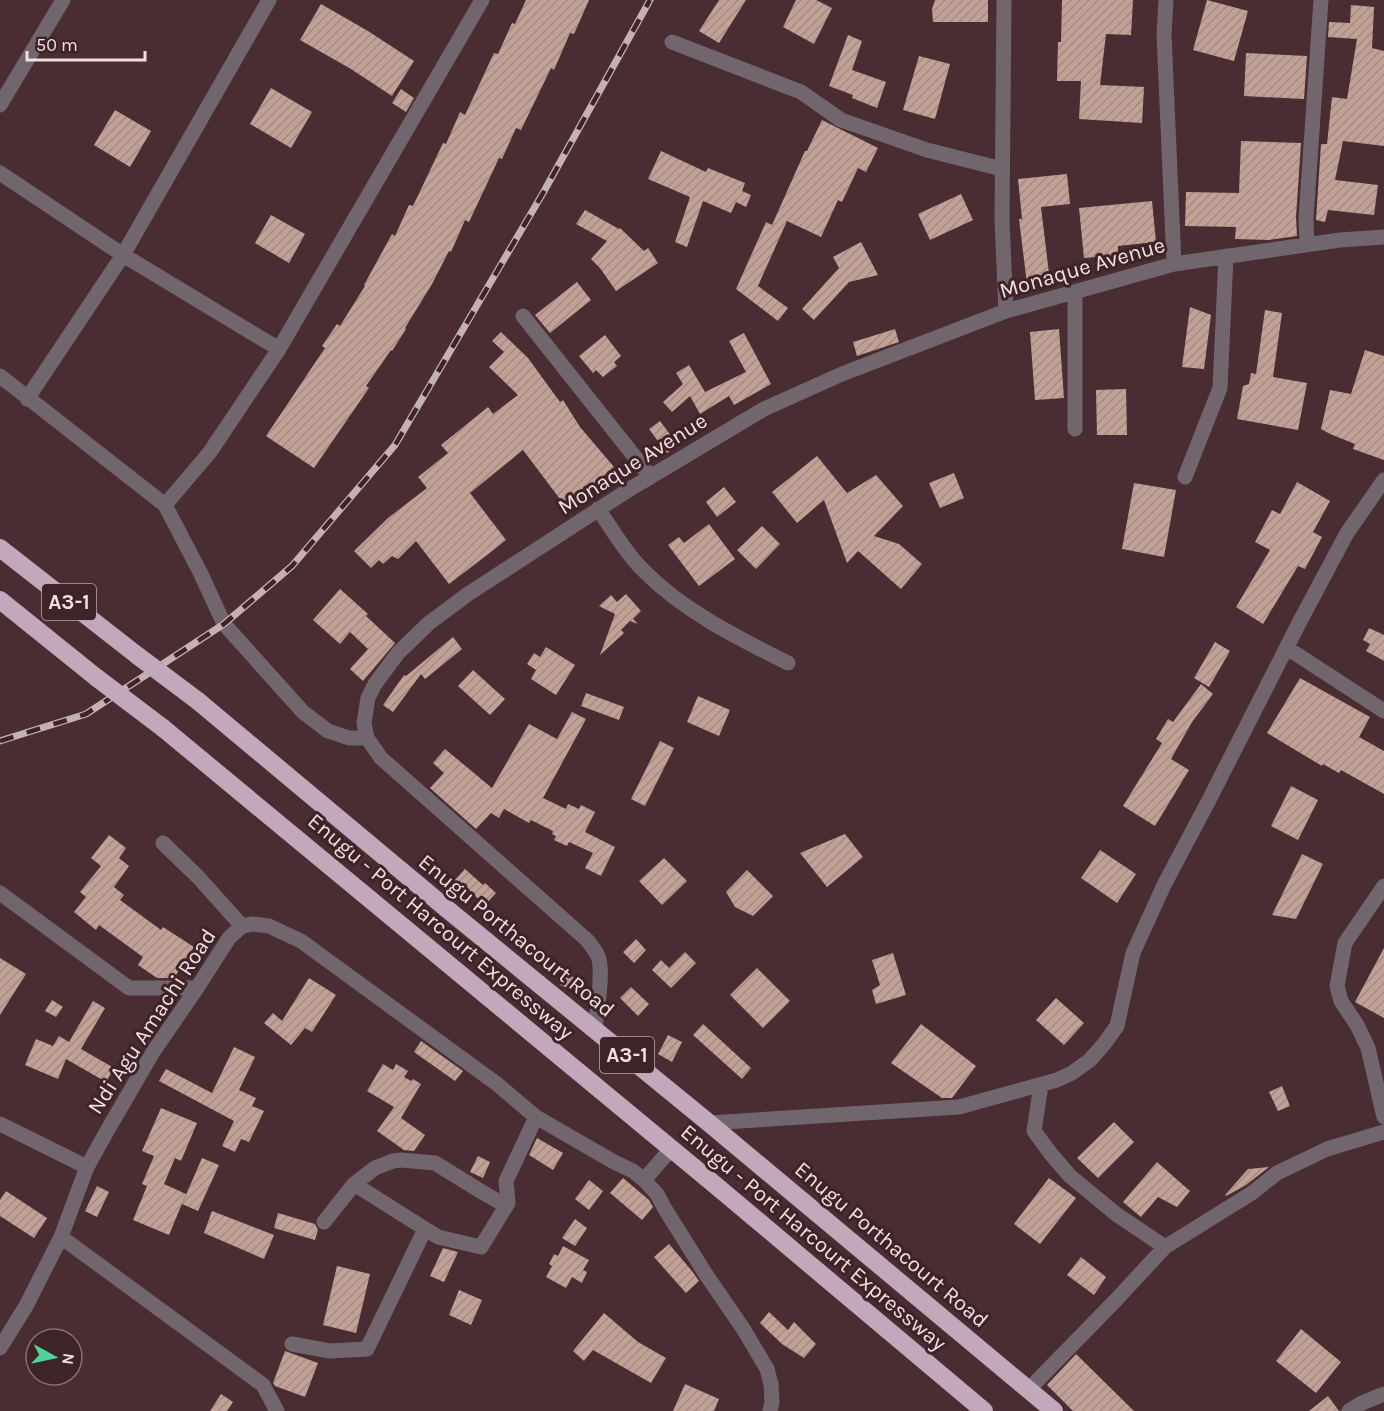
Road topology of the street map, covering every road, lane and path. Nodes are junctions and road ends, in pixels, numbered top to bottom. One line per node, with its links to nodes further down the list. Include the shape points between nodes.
1 (63, 0): 8 (street)
2 (269, 0): 13 (street)
3 (482, 0): 19 (street)
4 (1004, 0): 9 (street)
5 (1166, 0): 15 (street, via 1164,34)
6 (1320, 0): 12 (street)
7 (672, 42): 9 (street, via 801,92 841,120 927,150)
8 (0, 105)
9 (1002, 169): 17 (street)
10 (0, 173): 13 (street)
11 (1384, 237): 12 (street, Monaque Avenue)
12 (1307, 244): 14 (street, Monaque Avenue)
13 (123, 255): 19 (street); 21 (street)
14 (1226, 256): 15 (street, Monaque Avenue); 24 (street, via 1220,388)
15 (1174, 264): 16 (street, Monaque Avenue)
16 (1075, 292): 17 (street, Monaque Avenue); 22 (street)
17 (1006, 311): 23 (street, Monaque Avenue, via 842,374 764,409)
18 (523, 316): 23 (street)
19 (279, 349): 26 (street, via 210,452)
20 (0, 376): 21 (street)
21 (27, 399): 26 (street)
22 (1075, 429)
23 (650, 476): 27 (street, Monaque Avenue)
24 (1185, 477)
25 (1384, 480): 30 (street, via 1347,533)
26 (165, 506): 33 (street, via 224,624 303,712 328,731 349,738)
27 (598, 509): 31 (street, via 634,561 682,604); 33 (street, Monaque Avenue, via 468,594 398,653 368,698 364,723)
28 (0, 548): 39 (highway, Enugu Porthacourt Road / A3-1, bridge, via 198,701)
29 (0, 600): 46 (highway, Enugu - Port Harcourt Expressway / A3-1, bridge, via 164,728)
30 (1287, 648): 32 (street); 40 (street, via 1133,953 1117,1026 1090,1060 1072,1073)
31 (788, 663)
32 (1384, 711)
33 (367, 738): 39 (street, via 381,758 594,948 601,967)
34 (163, 843): 37 (street)
35 (1384, 886): 42 (street, via 1345,943 1337,986 1341,1001 1368,1048)
36 (0, 893): 38 (street, via 129,988)
37 (242, 926): 38 (street, Ndi Agu Amachi Road, via 229,938); 41 (street, Ndi Agu Amachi Road, via 269,926 302,941)
38 (197, 988): 47 (street, Ndi Agu Amachi Road, via 153,1052)
39 (595, 1029): 43 (highway, Enugu Porthacourt Road / A3-1)
40 (1041, 1085): 43 (street, via 959,1107); 54 (street, via 1034,1131 1051,1154 1070,1176 1116,1214)
41 (536, 1117): 48 (street, Ndi Agu Amachi Road); 50 (street, via 506,1181)
42 (1384, 1117)
43 (709, 1123): 57 (highway, Enugu Porthacourt Road / A3-1)
44 (0, 1124): 47 (street)
45 (1384, 1132): 54 (street, via 1327,1149 1277,1173)
46 (673, 1150): 48 (street); 61 (highway, Enugu - Port Harcourt Expressway / A3-1)
47 (87, 1167): 53 (street, Ndi Agu Amachi Road)
48 (644, 1180): 60 (street, via 657,1194 767,1369)
49 (354, 1184): 50 (street, via 375,1168 393,1161 431,1162 503,1204); 51 (street); 52 (street)
50 (508, 1203): 52 (street, via 482,1246 438,1237)
51 (324, 1222)
52 (425, 1229): 55 (street, via 367,1349 330,1351)
53 (61, 1237): 56 (street, Ndi Agu Amachi Road); 59 (street, via 262,1385)
54 (1165, 1247): 57 (street)
55 (292, 1344)
56 (0, 1348)
57 (1029, 1389): 62 (highway, Enugu Porthacourt Road / A3-1)
58 (1384, 1394): 63 (street)
59 (277, 1411)
60 (770, 1411)
61 (984, 1411)
62 (1054, 1411)
63 (1349, 1411)

